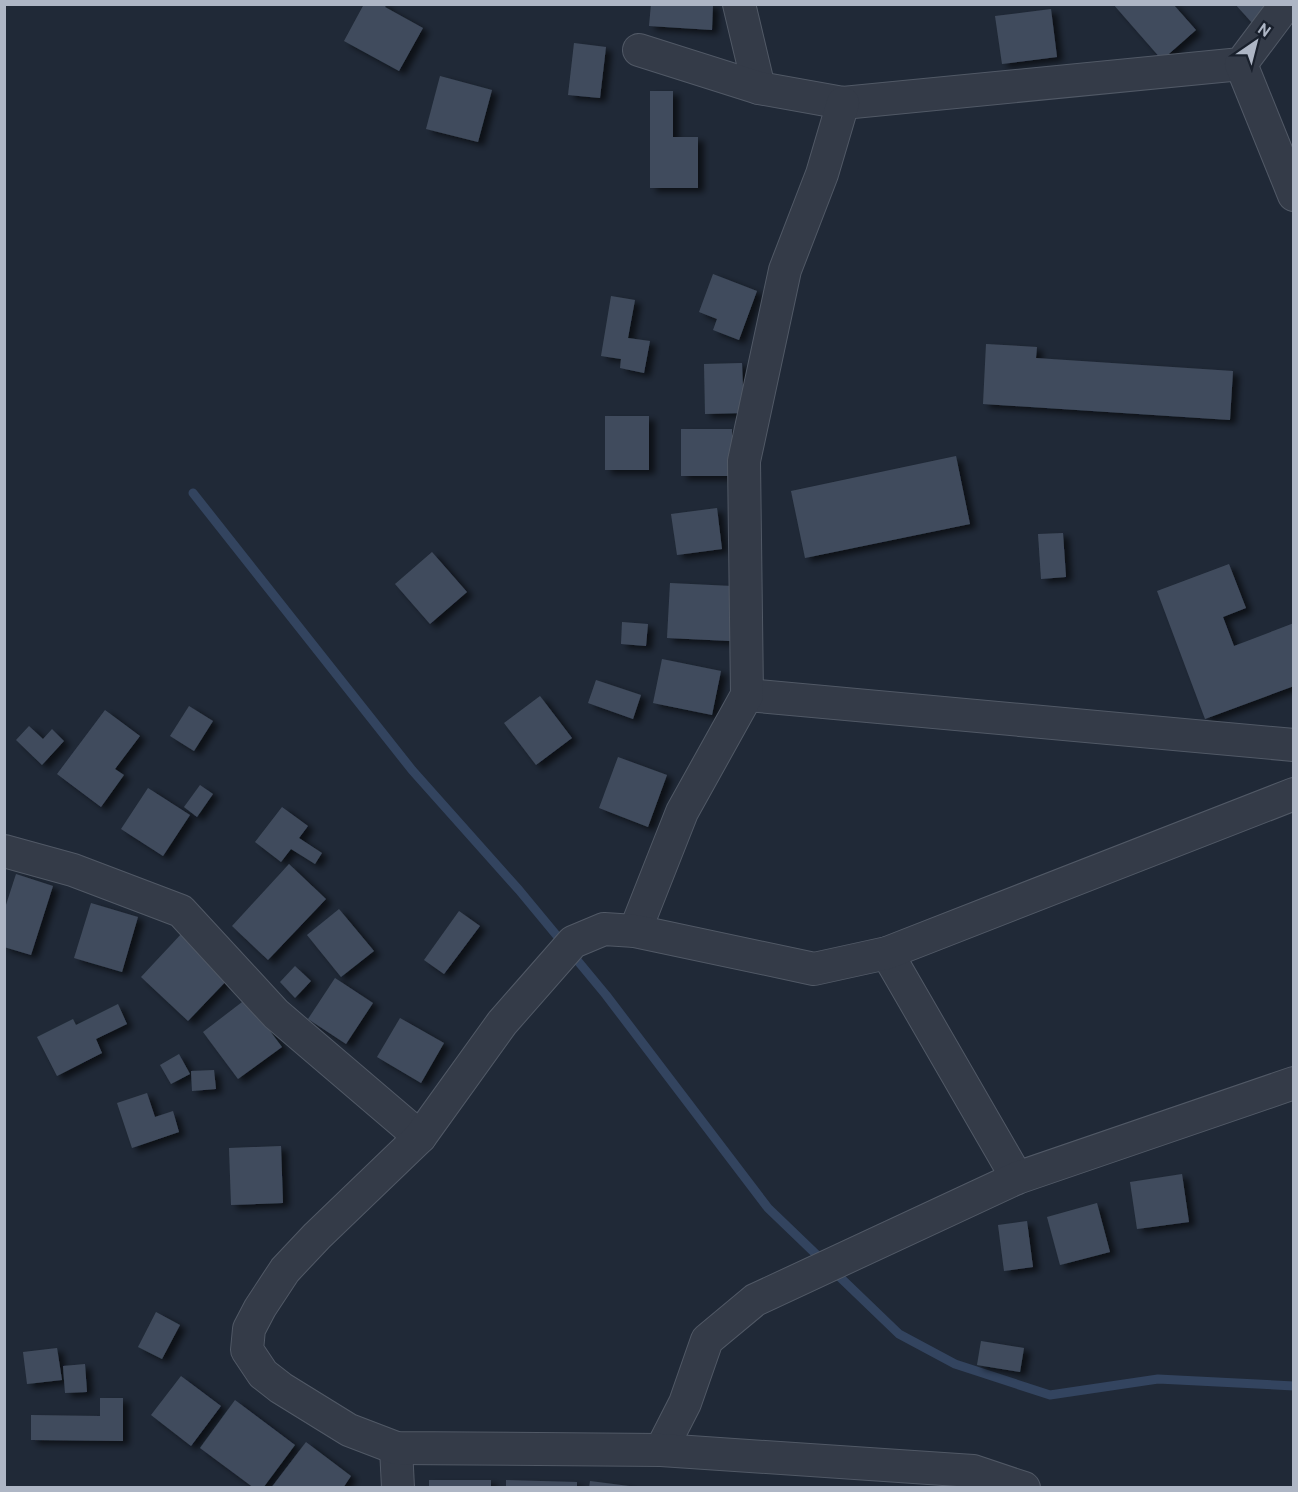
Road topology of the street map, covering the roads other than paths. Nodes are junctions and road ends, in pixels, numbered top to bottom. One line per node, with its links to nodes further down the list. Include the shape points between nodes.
1 (739, 4): 5 (street)
2 (1286, 4): 4 (street)
3 (639, 51): 5 (street)
4 (1242, 64): 6 (street); 7 (street)
5 (759, 88): 6 (street)
6 (843, 103): 8 (street, via 822,174 785,270 744,461)
7 (1293, 195)
8 (747, 694): 9 (street); 12 (street, via 682,812)
9 (1293, 746)
10 (1293, 794): 13 (street)
11 (4, 851): 15 (street, via 73,870 181,911 276,1014)
12 (635, 930): 13 (street, via 814,969); 15 (street, via 604,929 573,942 502,1023)
13 (886, 953): 16 (street)
14 (1293, 1083): 16 (street)
15 (420, 1137): 17 (street, via 285,1270 249,1329 247,1350 263,1374 281,1388 349,1430)
16 (1017, 1178): 18 (street, via 755,1300 707,1340 686,1403)
17 (396, 1448): 18 (street); 19 (street)
18 (661, 1450): 20 (street, via 972,1471)
19 (398, 1488)
20 (1024, 1488)

